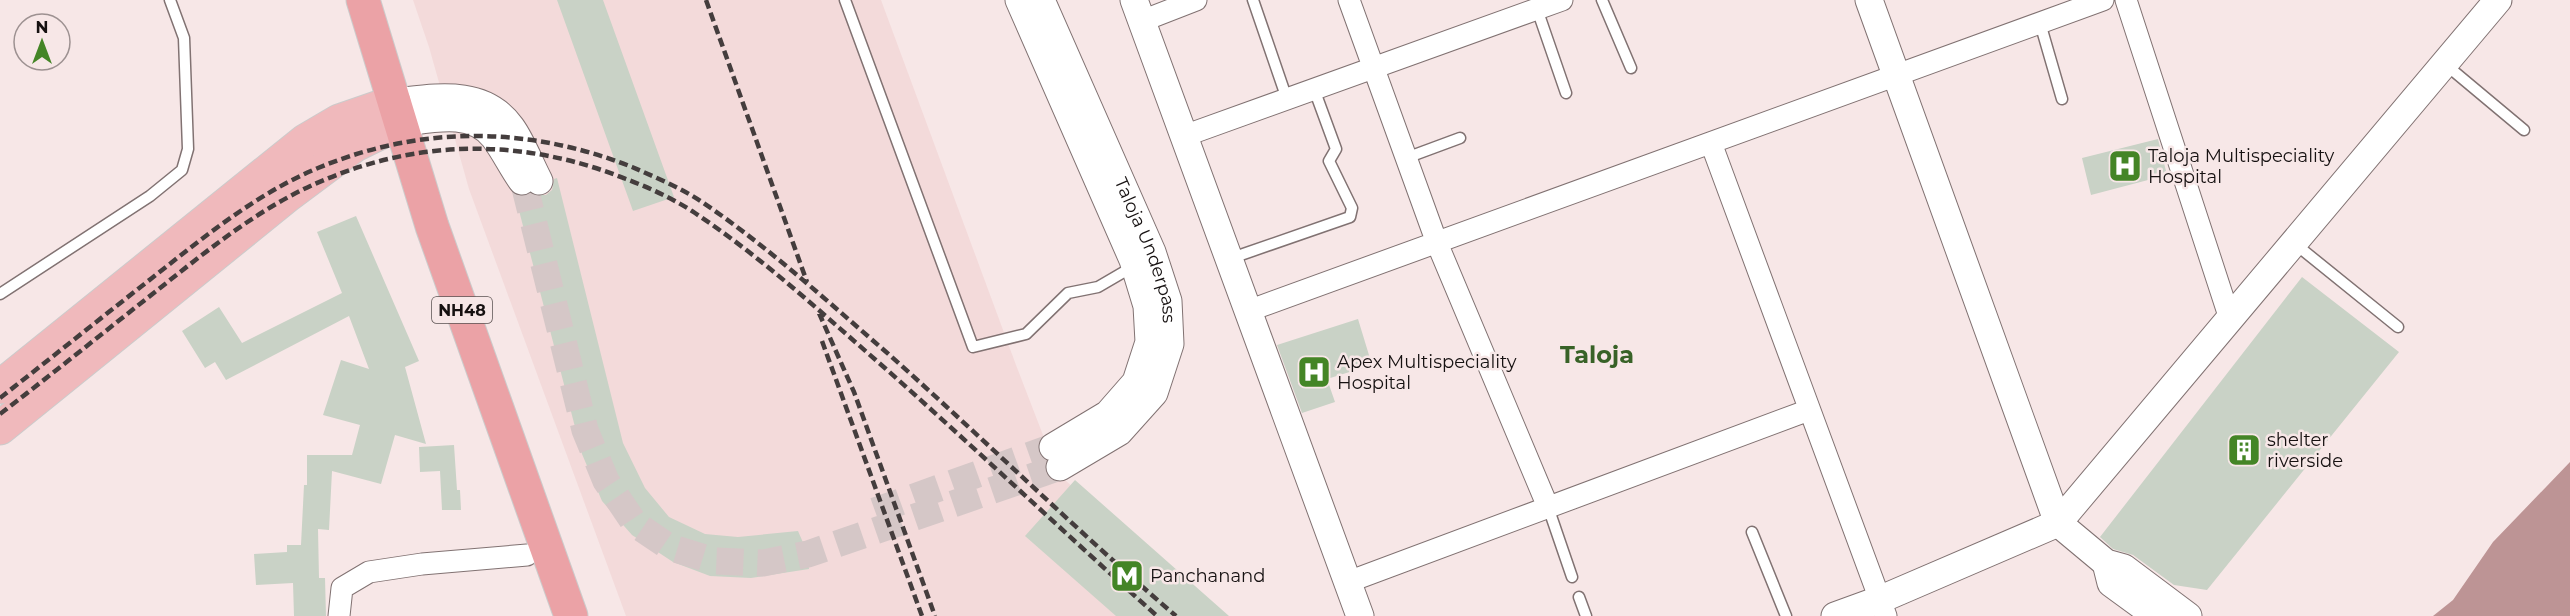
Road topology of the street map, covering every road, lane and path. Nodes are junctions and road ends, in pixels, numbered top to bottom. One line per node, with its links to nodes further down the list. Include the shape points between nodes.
1 (170, 0): 38 (lane, via 184,38 188,148 182,170 150,196)
2 (340, 0): 27 (highway, NH48)
3 (363, 0): 27 (highway, NH48)
4 (845, 0): 37 (lane, via 973,347 1026,334 1068,293 1098,287)
5 (1019, 0): 37 (street, Taloja Underpass)
6 (1041, 0): 37 (street, Taloja Underpass, via 1152,252 1168,301 1170,344 1154,393 1119,432 1057,457 1108,414 1136,382 1149,342 1147,306)
7 (1196, 0): 17 (street)
8 (1253, 0): 25 (lane)
9 (1349, 0): 20 (street)
10 (1562, 0): 16 (street)
11 (1602, 0): 21 (lane)
12 (1869, 0): 22 (street)
13 (2103, 0): 18 (street)
14 (2126, 0): 40 (street)
15 (2498, 0): 19 (street)
16 (1537, 9): 20 (street); 24 (lane)
17 (1138, 10): 29 (street)
18 (2040, 23): 22 (street); 26 (lane)
19 (2445, 63): 28 (lane); 35 (street)
20 (1374, 68): 23 (street); 32 (street)
21 (1631, 68)
22 (1896, 76): 31 (street); 45 (street)
23 (1314, 89): 25 (street); 36 (lane, via 1336,149 1329,161 1352,208 1350,217)
24 (1566, 93)
25 (1287, 99): 29 (street)
26 (2062, 99)
27 (387, 116): 33 (street, via 437,98 470,98 494,110 512,127); 42 (main road, via 288,195); 47 (highway, NH48, via 411,233); 55 (highway, NH48, via 432,226)
28 (2524, 130)
29 (1184, 136): 36 (street)
30 (1460, 138): 32 (lane)
31 (1711, 143): 34 (street); 43 (street)
32 (1406, 158): 34 (street)
33 (532, 183)
34 (1437, 243): 39 (street); 44 (street)
35 (2294, 243): 40 (street); 41 (lane)
36 (1229, 259): 39 (street)
37 (1134, 266)
38 (0, 294)
39 (1248, 311): 50 (street)
40 (2230, 319): 45 (street)
41 (2398, 327)
42 (10, 395)
43 (1809, 410): 44 (street); 52 (street)
44 (1548, 507): 49 (lane); 50 (street)
45 (2058, 524): 48 (street); 52 (street)
46 (1752, 532): 58 (lane)
47 (527, 555): 53 (street, via 369,572 342,588); 54 (highway, NH48)
48 (2106, 563): 60 (street, via 2111,583); 61 (street, via 2124,568)
49 (1572, 578)
50 (1348, 582): 56 (street)
51 (1580, 597): 57 (lane)
52 (1883, 608): 59 (street)
53 (339, 616)
54 (548, 616)
55 (572, 616)
56 (1360, 616)
57 (1586, 616)
58 (1786, 616)
59 (1835, 616)
60 (2156, 616)
61 (2188, 616)

